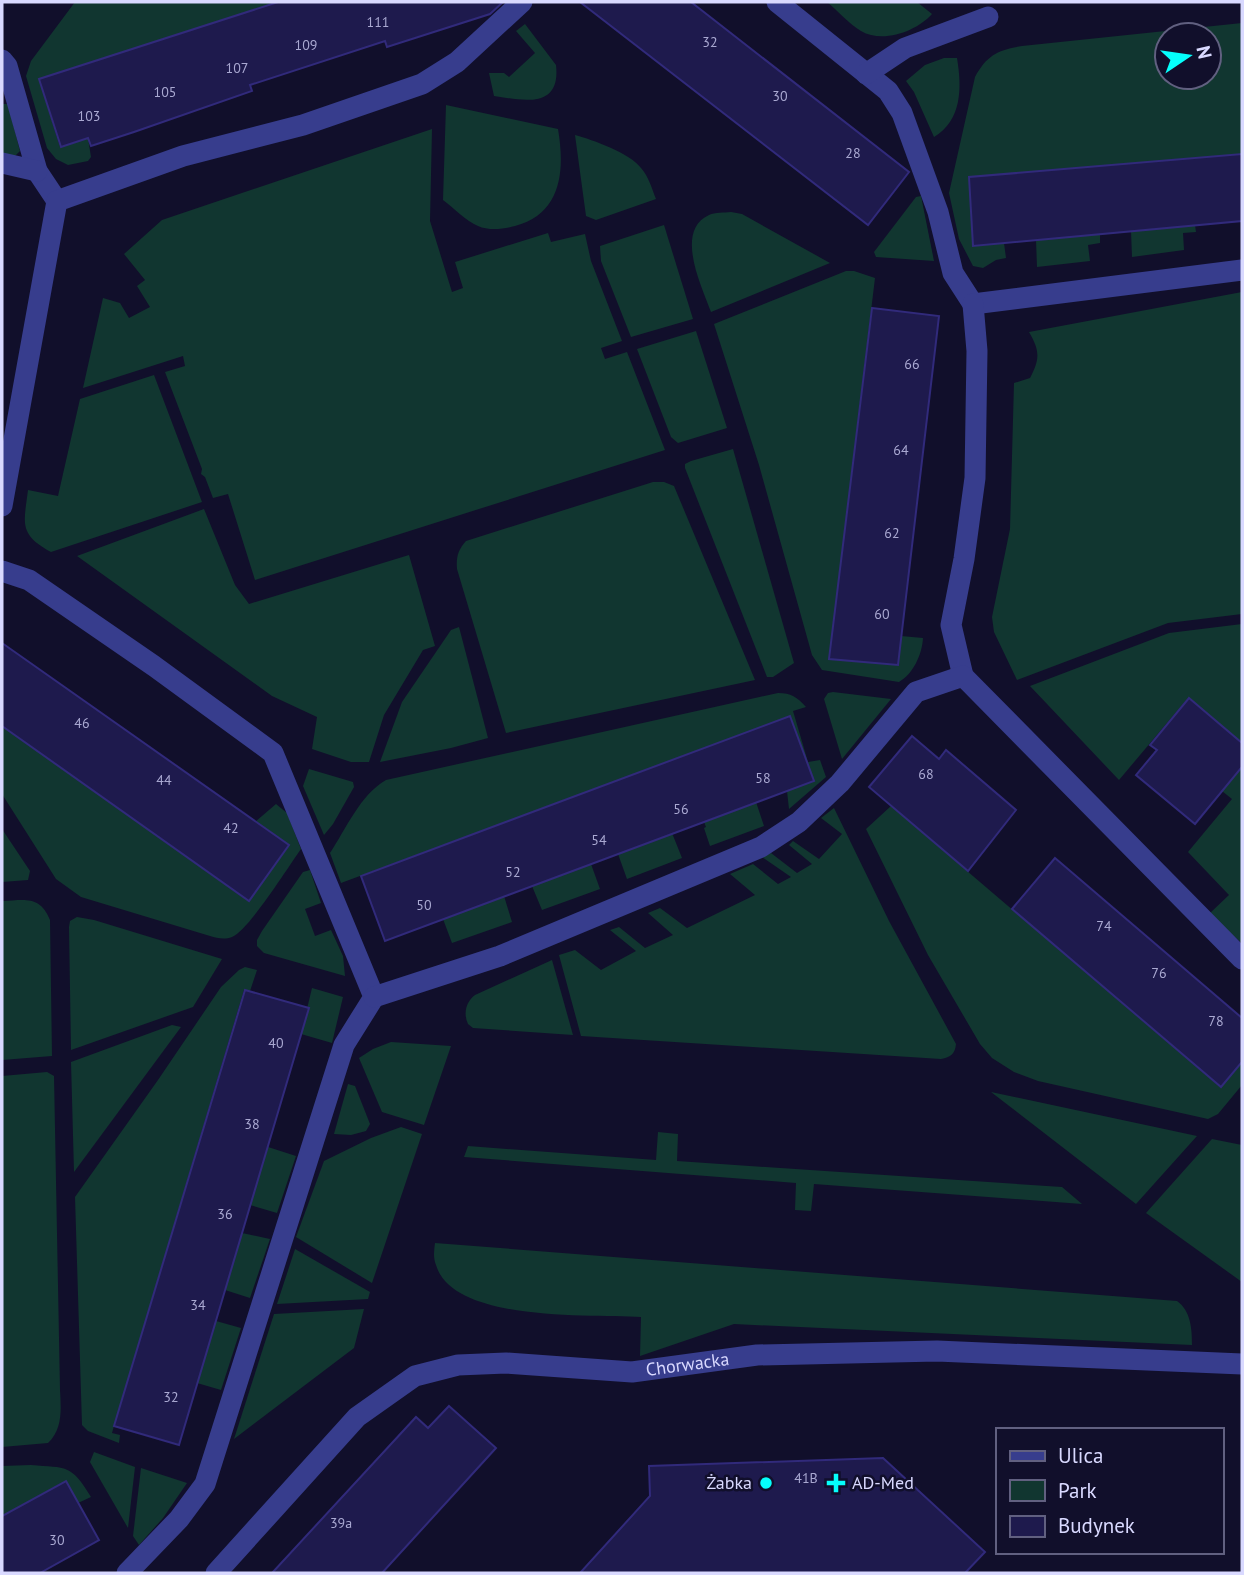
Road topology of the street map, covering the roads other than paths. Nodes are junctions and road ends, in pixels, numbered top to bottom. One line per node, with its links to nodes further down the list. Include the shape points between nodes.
1 (522, 2): 8 (street, via 457,62 422,84 303,125 183,156)
2 (777, 2): 5 (street)
3 (988, 17): 5 (street, via 905,48)
4 (2, 60): 7 (street)
5 (866, 74): 10 (street, via 888,92 902,113 938,212 953,273)
6 (2, 163): 7 (street)
7 (37, 171): 8 (street)
8 (57, 201): 11 (street)
9 (1242, 270): 10 (street)
10 (973, 304): 13 (street, via 975,478 951,625)
11 (2, 506)
12 (2, 571): 15 (street, via 29,580 273,753)
13 (964, 676): 14 (street); 15 (street, via 916,692 841,783 799,822 761,847 500,956)
14 (1242, 959)
15 (374, 997): 17 (street, via 344,1045 205,1484 179,1519)
16 (1242, 1364): 18 (street, Chorwacka, via 937,1351 757,1355 632,1372 506,1363 458,1365 415,1376 357,1418)
17 (127, 1573)
18 (216, 1573)

